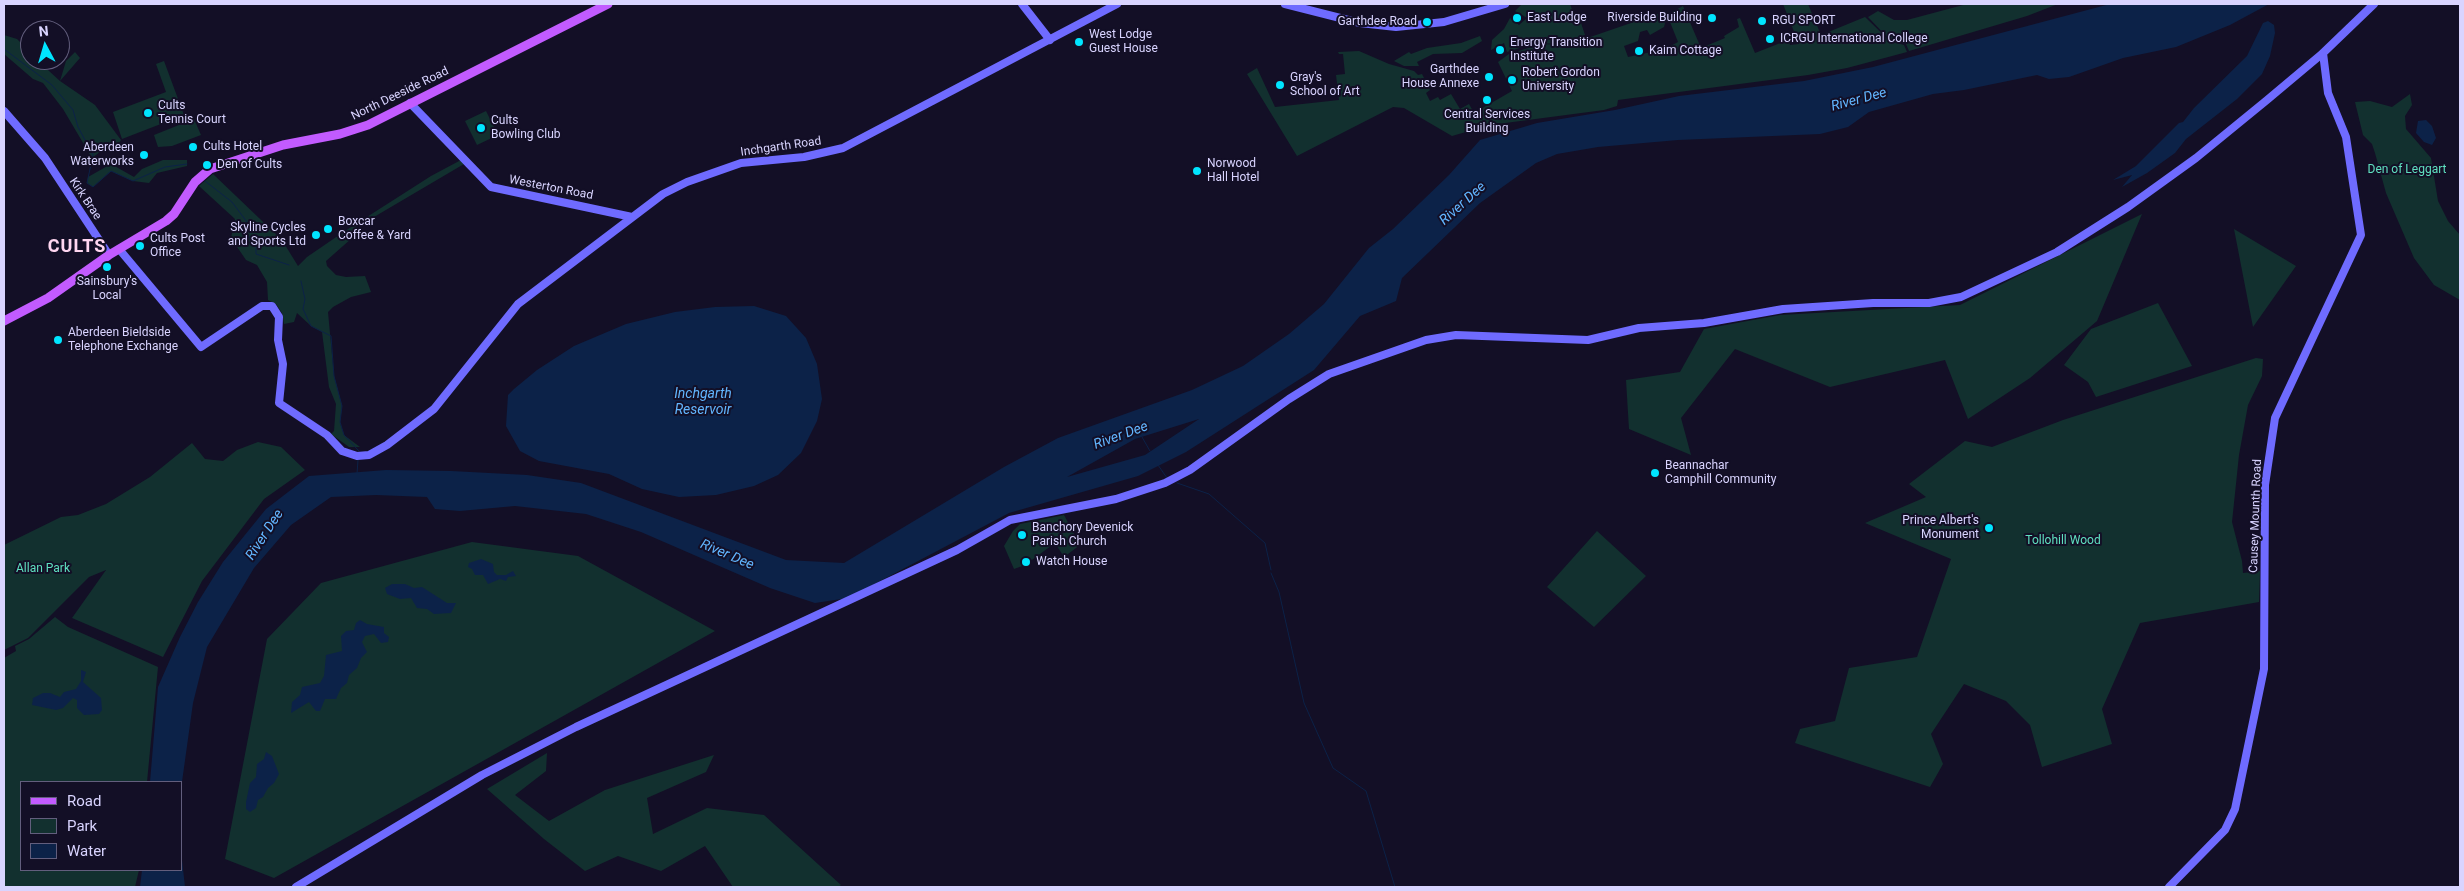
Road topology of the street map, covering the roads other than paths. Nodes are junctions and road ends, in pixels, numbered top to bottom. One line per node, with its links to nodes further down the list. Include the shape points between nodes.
1 (608, 4): 9 (main road, North Deeside Road)
2 (1022, 4): 7 (street)
3 (1117, 4): 7 (street, Inchgarth Road)
4 (1285, 4): 5 (street, via 1360,23 1396,27 1444,22)
5 (1505, 4)
6 (2374, 4): 8 (street)
7 (1050, 40): 11 (street, Inchgarth Road, via 843,148 804,158 758,160 723,168 663,194)
8 (2323, 53): 15 (street, via 2196,158 2128,207 2057,252 1961,297 1929,303 1783,309 1704,324 1640,328 1588,340 1456,335 1426,340 1338,370 1289,399 1190,470 1165,483 1116,499 1010,520 958,550 585,723 482,775); 16 (street, Causey Mounth Road, via 2328,93 2346,137 2361,235 2275,418 2265,485 2264,670 2235,808 2225,830)
9 (410, 103): 11 (street, Westerton Road, via 495,189); 12 (main road, North Deeside Road, via 353,131 283,145 210,169 195,182 174,214)
10 (4, 111): 13 (street, Kirk Brae, via 45,158)
11 (632, 217): 12 (street, Inchgarth Road, via 518,304 434,409 387,445 369,455 357,456 342,451 327,435 279,402 283,364 278,340 279,317 272,306 262,306 200,346)
12 (119, 249): 13 (main road, North Deeside Road)
13 (109, 255): 14 (main road, North Deeside Road, via 48,298)
14 (4, 321)
15 (296, 887)
16 (2169, 887)

